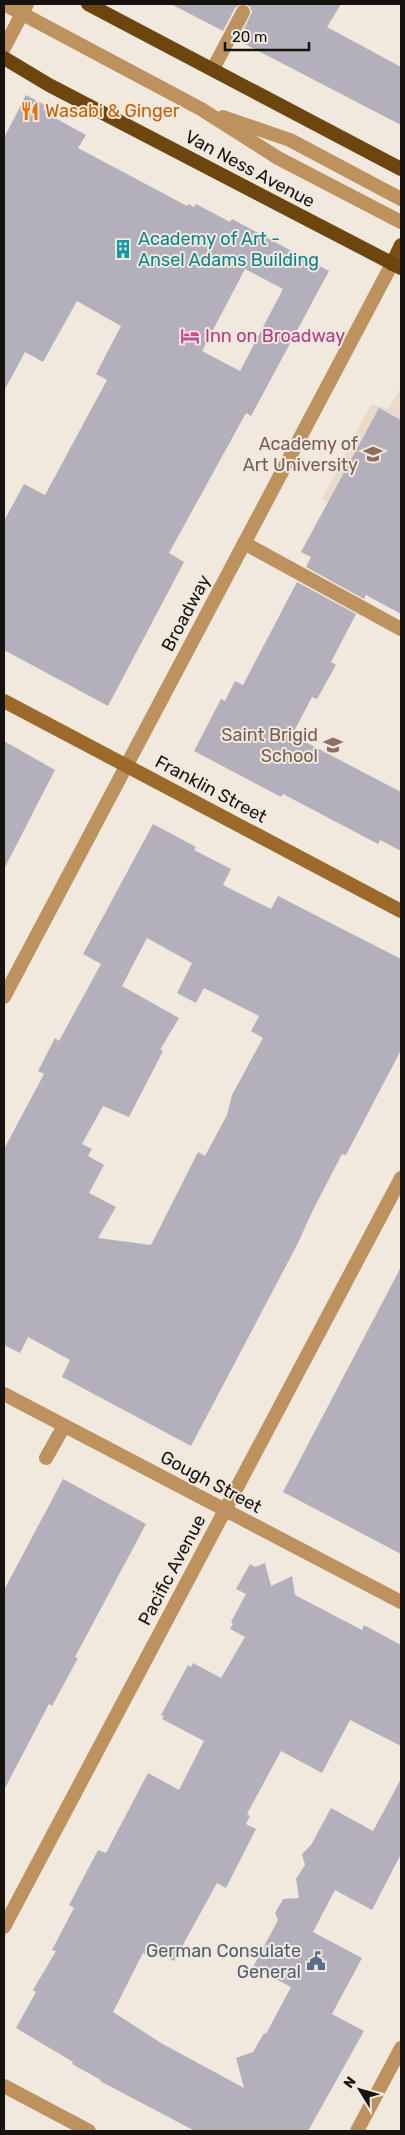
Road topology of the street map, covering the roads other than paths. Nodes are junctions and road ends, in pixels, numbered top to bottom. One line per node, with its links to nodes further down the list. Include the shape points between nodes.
1 (4, 4): 3 (street)
2 (88, 4): 7 (highway)
3 (24, 8): 5 (street); 8 (street)
4 (243, 12): 7 (street)
5 (4, 48)
6 (4, 58): 13 (highway, Van Ness Avenue)
7 (213, 69): 9 (highway)
8 (201, 109): 10 (street, via 290,140); 11 (street, via 278,158)
9 (401, 169)
10 (401, 199)
11 (401, 222)
12 (401, 245): 13 (main road, Broadway)
13 (396, 266): 14 (street, Broadway)
14 (244, 544): 15 (street); 17 (street, Broadway)
15 (401, 629)
16 (4, 701): 17 (main road, Franklin Street)
17 (126, 766): 18 (main road, Franklin Street); 19 (street, Broadway)
18 (401, 911)
19 (4, 997)
20 (401, 1178): 24 (street, Pacific Avenue)
21 (4, 1394): 22 (street, Gough Street)
22 (64, 1426): 23 (street); 24 (street, Gough Street)
23 (46, 1458)
24 (224, 1511): 25 (street, Gough Street); 26 (street, Pacific Avenue)
25 (401, 1602)
26 (4, 1927)
27 (401, 2048): 30 (street)
28 (4, 2086): 29 (street)
29 (89, 2131)
30 (357, 2131)

